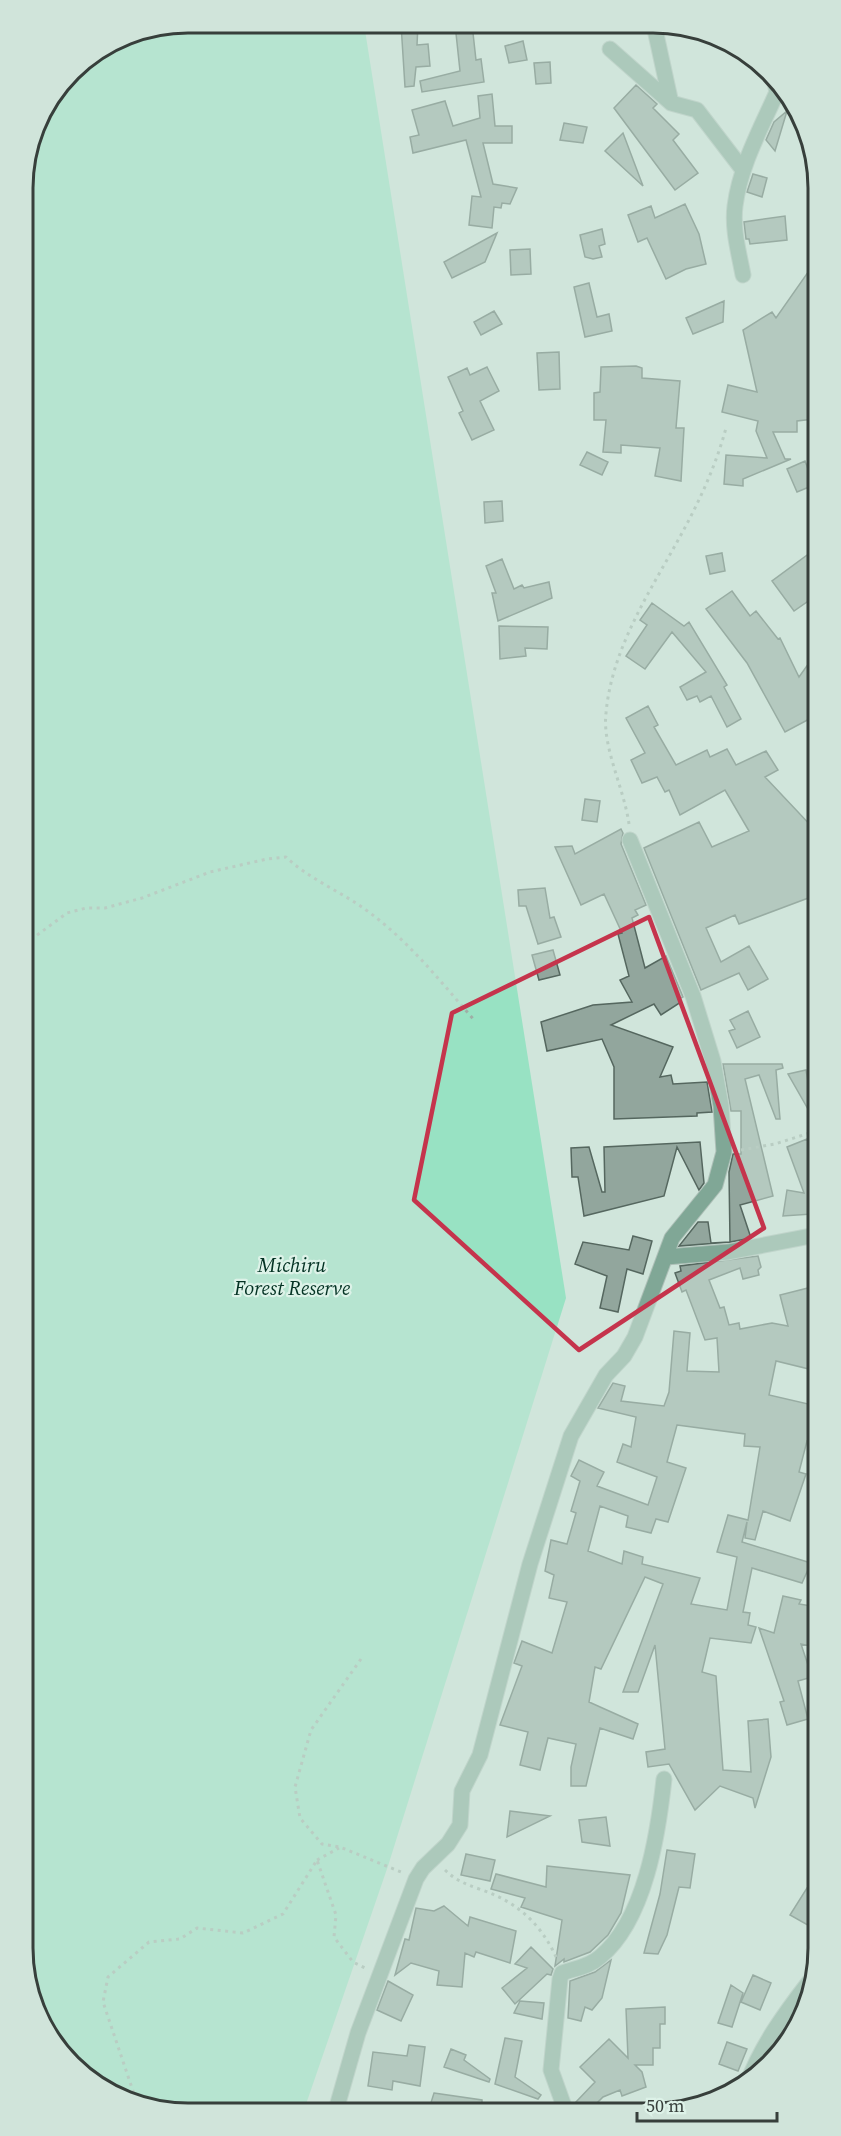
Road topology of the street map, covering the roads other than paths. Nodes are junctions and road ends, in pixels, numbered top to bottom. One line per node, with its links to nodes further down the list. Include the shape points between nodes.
1 (656, 33): 4 (street)
2 (609, 49): 4 (street)
3 (776, 94): 5 (street)
4 (671, 103): 5 (street, via 697,110)
5 (743, 170): 6 (street, via 735,207)
6 (743, 275)
7 (630, 840): 9 (street, via 693,996 710,1050 718,1084 724,1152 715,1185 676,1232)
8 (808, 1237): 9 (street, via 728,1252)
9 (666, 1257): 13 (street, via 635,1337 606,1375 570,1436 530,1564 480,1755 462,1791 460,1825 416,1879 358,2033)
10 (664, 1779): 14 (street, via 652,1849 628,1922 599,1958 562,1973 551,2070)
11 (802, 1992): 12 (street)
12 (755, 2064)
13 (338, 2103)
14 (563, 2103)

